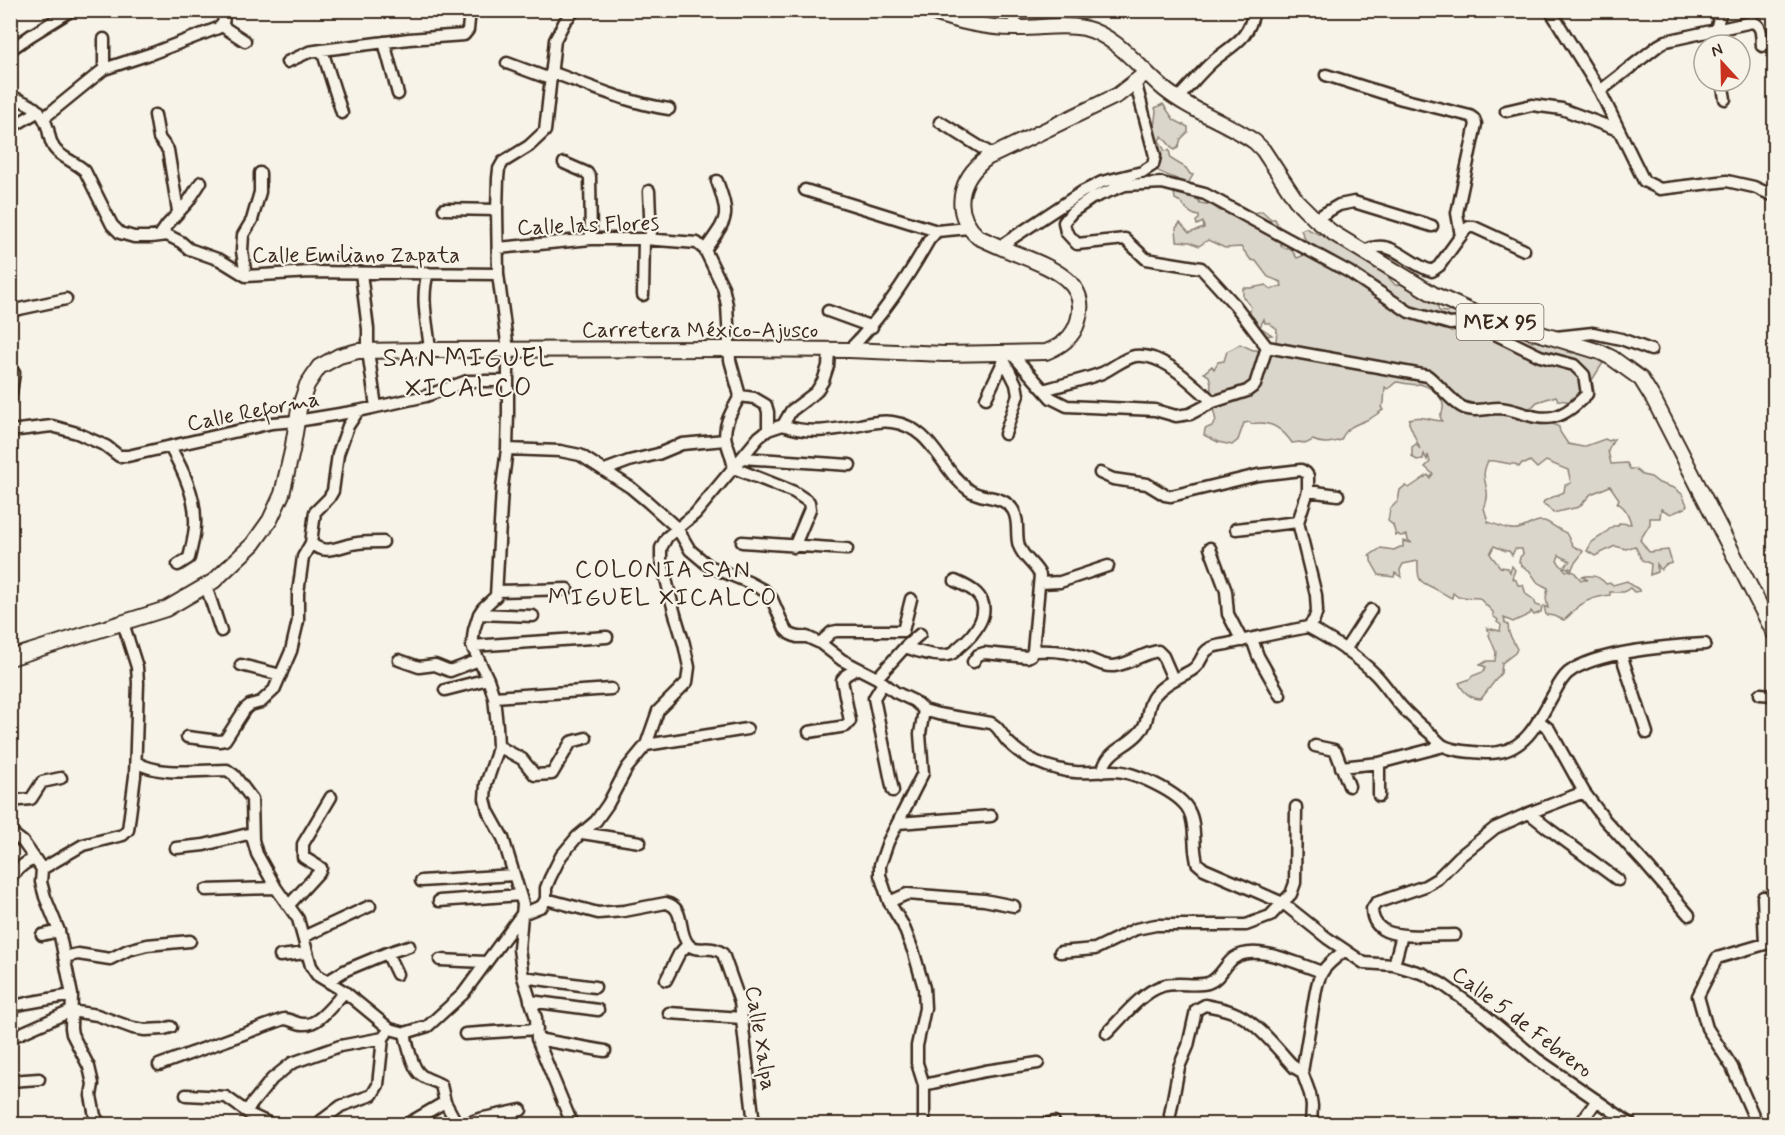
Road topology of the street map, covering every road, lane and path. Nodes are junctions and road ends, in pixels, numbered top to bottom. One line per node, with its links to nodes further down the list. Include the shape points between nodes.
1 (72, 10): 18 (street)
2 (223, 10): 10 (street)
3 (470, 10): 16 (street, via 465,35)
4 (575, 10): 24 (street, via 558,31)
5 (926, 10): 11 (main road, MEX 95, via 984,27)
6 (1010, 10): 11 (street)
7 (1254, 10): 30 (street, via 1243,39 1210,64)
8 (1550, 10): 26 (street)
9 (1721, 10): 12 (street)
10 (222, 26): 15 (street); 22 (street)
11 (1018, 28): 25 (main road, MEX 95, via 1085,28 1107,39)
12 (1715, 30): 13 (street); 17 (street, via 1757,23); 26 (street, via 1666,41)
13 (1715, 33)
14 (104, 39): 22 (street)
15 (245, 41)
16 (384, 42): 19 (street); 28 (street)
17 (1762, 46)
18 (10, 50)
19 (321, 50): 20 (street); 34 (street)
20 (287, 62)
21 (507, 63): 24 (street)
22 (104, 69): 35 (street)
23 (1326, 75): 56 (street, via 1474,119 1456,213)
24 (550, 76): 32 (street); 49 (street, via 545,131 530,146 503,162)
25 (1141, 77): 30 (main road, MEX 95); 40 (main road, via 1118,95); 59 (street, via 1155,156 1153,165 1082,192)
26 (1599, 91): 39 (street)
27 (1724, 93): 31 (street)
28 (398, 94)
29 (10, 96): 35 (street)
30 (1178, 98): 51 (main road, MEX 95, via 1255,142 1296,201)
31 (1725, 99)
32 (669, 109)
33 (1506, 111): 39 (street, via 1532,105 1562,110)
34 (342, 113)
35 (42, 114): 38 (street); 55 (street, Calle Emiliano Zapata, via 53,147 85,171 112,225 134,237)
36 (155, 115): 50 (street, via 159,138 168,150)
37 (940, 122): 40 (street)
38 (10, 128)
39 (1618, 130): 47 (street, via 1644,181 1660,189 1727,181)
40 (993, 155): 53 (main road, via 972,171 962,193 961,209)
41 (564, 163): 57 (street, via 590,177)
42 (260, 173): 67 (street, via 260,192 243,235)
43 (717, 181): 61 (street, via 726,206 724,221)
44 (201, 182): 50 (street)
45 (805, 190): 54 (street)
46 (649, 191): 58 (street)
47 (1774, 196)
48 (444, 209): 49 (street)
49 (496, 210): 60 (street)
50 (178, 211): 55 (street)
51 (1315, 219): 52 (street, via 1339,205 1354,202); 63 (main road, MEX 95)
52 (1432, 226)
53 (969, 228): 54 (street); 59 (main road, Carretera México-Ajusco)
54 (937, 231): 74 (street)
55 (160, 235): 67 (street, Calle Emiliano Zapata, via 174,238)
56 (1461, 236): 62 (street, via 1474,227); 63 (street, via 1432,271 1389,248 1373,246)
57 (591, 239): 58 (street, Calle las Flores); 60 (street, Calle las Flores)
58 (647, 239): 61 (street, Calle las Flores, via 697,243); 68 (street)
59 (999, 247): 84 (main road, Carretera México-Ajusco, via 1054,269 1068,280 1078,297 1080,314 1075,331 1062,345 1046,352)
60 (498, 248): 66 (street)
61 (705, 250): 77 (street, via 723,287)
62 (1524, 250)
63 (1363, 252): 70 (main road, MEX 95)
64 (361, 273): 65 (street, Calle Emiliano Zapata); 67 (street, Calle Emiliano Zapata); 81 (street)
65 (428, 273): 66 (street, Calle Emiliano Zapata); 78 (street, via 424,284)
66 (498, 274): 82 (street)
67 (246, 276)
68 (643, 295)
69 (66, 299): 71 (street)
70 (1460, 306): 73 (street); 75 (main road, MEX 95)
71 (10, 311)
72 (828, 311): 74 (street)
73 (1473, 316): 76 (street, via 1493,333 1540,356 1574,365 1584,375 1587,394 1556,417 1540,419 1500,408 1468,410 1428,376); 76 (street, via 1461,324 1450,324 1409,312 1349,272 1205,194 1162,183 1125,185 1092,198 1064,222 1066,232 1077,244 1125,239 1146,260 1201,268)
74 (872, 327): 79 (street)
75 (1550, 337): 80 (street, via 1593,333); 132 (main road, MEX 95, via 1606,355 1641,379)
76 (1267, 346): 91 (street, via 1255,385)
77 (730, 349): 82 (main road, Carretera México-Ajusco); 83 (main road, Carretera México-Ajusco); 88 (street)
78 (430, 350): 81 (main road, Carretera México-Ajusco); 82 (main road, Carretera México-Ajusco)
79 (849, 350): 83 (main road, Carretera México-Ajusco); 84 (main road, Carretera México-Ajusco)
80 (1651, 350)
81 (368, 351): 92 (street); 94 (main road, Carretera México-Ajusco, via 339,356 320,367 307,385)
82 (508, 351): 86 (street)
83 (829, 351): 95 (street, via 823,381 816,392 791,411)
84 (1007, 355): 87 (street); 89 (street); 98 (street, via 1018,395)
85 (14, 373): 90 (street)
86 (508, 381): 92 (street, Calle Reforma, via 467,381 426,396); 101 (street)
87 (1044, 390): 91 (street, via 1067,406 1155,410 1176,416 1190,414); 91 (street, via 1102,373 1133,356 1148,356 1162,360)
88 (740, 396): 96 (street, via 766,405); 99 (street, via 730,413)
89 (986, 398)
90 (10, 400)
91 (1212, 402)
92 (376, 407): 93 (street, Calle Reforma)
93 (358, 411): 94 (street, Calle Reforma); 113 (street, via 338,454 333,491 315,512)
94 (297, 421): 100 (street, Calle Reforma, via 272,423); 122 (main road, Carretera México-Ajusco, via 282,494 270,520 253,544)
95 (783, 425): 96 (street); 121 (street, via 813,432 890,422 908,426 922,435 968,489 995,497 1013,509 1020,549 1038,570)
96 (768, 430): 102 (street)
97 (10, 431): 100 (street, Calle Reforma, via 52,426 77,433 119,456)
98 (1005, 434)
99 (725, 440): 104 (street); 105 (street, via 682,444)
100 (170, 447): 118 (street, via 194,504 189,558)
101 (507, 449): 105 (street, Calle 5 de Febrero, via 560,450 580,455); 124 (street)
102 (742, 458): 103 (street); 104 (street)
103 (850, 465)
104 (734, 468): 110 (street, via 695,514); 115 (street, via 794,492 808,502 810,509)
105 (605, 470): 110 (street, Calle 5 de Febrero, via 630,486)
106 (1100, 473): 107 (street, via 1147,484 1171,496 1258,475 1301,470 1308,476)
107 (1308, 491): 108 (street); 109 (street)
108 (1338, 495)
109 (1298, 522): 111 (street); 130 (street, via 1316,595 1317,611)
110 (677, 528): 136 (street, Calle 5 de Febrero, via 690,550 709,566 765,591 790,634); 166 (street, via 661,548 661,559 689,667 687,682 658,711)
111 (1236, 529)
112 (383, 542): 113 (street, via 323,550)
113 (311, 543): 149 (street, via 303,557 298,621)
114 (742, 543): 115 (street)
115 (794, 547): 117 (street)
116 (1210, 548): 135 (street, via 1226,591 1228,614)
117 (847, 549)
118 (178, 565)
119 (1108, 566): 121 (street, via 1060,582)
120 (955, 581): 139 (street, via 976,592 982,603 984,612 972,636 951,654 924,653)
121 (1040, 583): 141 (street)
122 (207, 586): 129 (main road, Carretera México-Ajusco, via 166,609); 131 (street)
123 (567, 590): 124 (street)
124 (497, 591): 127 (street)
125 (911, 598): 136 (street, via 903,631 837,631)
126 (1371, 610): 140 (street)
127 (479, 615): 128 (street); 138 (street)
128 (533, 615)
129 (123, 623): 143 (main road, Carretera México-Ajusco); 170 (street, via 137,667)
130 (1308, 627): 135 (street); 140 (street)
131 (221, 631)
132 (1774, 633)
133 (920, 634): 139 (street)
134 (607, 637): 138 (street)
135 (1247, 640): 151 (street, via 1209,649 1195,669); 155 (street)
136 (820, 643): 148 (street, Calle 5 de Febrero)
137 (1705, 644): 142 (street)
138 (472, 645): 145 (street)
139 (905, 647): 152 (street)
140 (1345, 650): 169 (street, via 1377,675 1401,706)
141 (1033, 651): 146 (street, via 1027,657 984,653); 151 (street, via 1068,653 1114,666 1158,651)
142 (1621, 654): 160 (street, via 1569,672); 163 (street)
143 (10, 658)
144 (399, 660): 145 (street, via 419,667 435,665 450,670)
145 (479, 660): 150 (street)
146 (973, 662)
147 (241, 665): 149 (street)
148 (858, 668): 152 (street, Calle 5 de Febrero); 162 (street, via 842,680 850,721 846,726)
149 (281, 675): 164 (street, via 266,699 245,708 225,740)
150 (488, 679): 154 (street); 158 (street)
151 (1173, 679): 173 (street, via 1154,696 1148,719 1138,734 1105,760)
152 (880, 680): 159 (street, Calle 5 de Febrero); 176 (street, via 873,698)
153 (611, 689): 158 (street)
154 (445, 690)
155 (1280, 694)
156 (1760, 694): 157 (street)
157 (1774, 695)
158 (494, 697): 167 (street)
159 (924, 710): 173 (street, Calle 5 de Febrero, via 996,725 1017,750 1059,770); 184 (street, via 920,734 923,773)
160 (1538, 720): 169 (street, via 1525,740 1511,749 1471,752); 177 (street, via 1549,729)
161 (747, 729): 166 (street)
162 (809, 732)
163 (1647, 733)
164 (187, 737)
165 (586, 738): 167 (street, via 571,742 552,774 535,775 522,759)
166 (645, 745): 187 (street, via 627,768 608,804)
167 (498, 746): 191 (street, via 485,799 503,838)
168 (1315, 746): 172 (street, via 1334,750)
169 (1444, 746): 171 (street)
170 (136, 762): 186 (street, via 152,770 227,770 252,799); 190 (street, via 128,830)
171 (1380, 763): 172 (street); 178 (street)
172 (1341, 767): 175 (street)
173 (1102, 772): 202 (street, Calle 5 de Febrero, via 1126,772 1177,798 1190,812 1197,863)
174 (61, 778): 180 (street, via 42,782 30,800)
175 (1349, 786)
176 (894, 791)
177 (1584, 792): 182 (street); 207 (street)
178 (1379, 796)
179 (331, 797): 203 (street, via 303,844 303,856 320,871)
180 (10, 801)
181 (1296, 807): 202 (street, via 1295,883)
182 (1529, 813): 193 (street); 209 (street, via 1495,828 1437,879 1376,903 1372,909 1374,921 1384,931)
183 (991, 816): 184 (street)
184 (898, 824): 201 (street, via 880,865)
185 (10, 832): 190 (street, via 23,842)
186 (252, 832): 189 (street); 195 (street, via 257,854)
187 (582, 833): 188 (street); 199 (street, via 561,856 546,888)
188 (640, 842)
189 (176, 848)
190 (39, 865): 192 (street, via 30,860); 208 (street, via 45,897)
191 (513, 875): 194 (street); 197 (street)
192 (10, 877)
193 (1618, 880)
194 (421, 881)
195 (276, 888): 196 (street); 203 (street)
196 (206, 890)
197 (520, 895): 200 (street); 206 (street)
198 (1763, 897): 271 (street, via 1765,944 1717,958 1698,996 1707,1028 1732,1067)
199 (546, 899): 206 (street, via 542,906); 214 (street, via 598,913 673,905 679,912)
200 (439, 901)
201 (889, 902): 205 (street, via 907,894); 252 (street, via 903,925 924,988 925,1008 917,1046 917,1063)
202 (1283, 903): 216 (street, Calle 5 de Febrero); 217 (street, via 1270,916 1246,925 1156,925 1136,929 1095,949)
203 (289, 905): 212 (street)
204 (370, 906): 212 (street)
205 (1014, 906)
206 (522, 914): 223 (street); 227 (street, via 519,949)
207 (1689, 915)
208 (59, 931): 210 (street); 221 (street)
209 (1402, 934): 211 (street); 224 (street)
210 (42, 935)
211 (1455, 935)
212 (303, 937): 218 (street)
213 (190, 941): 221 (street, via 147,945 110,959 78,954)
214 (688, 944): 228 (street); 238 (street, Calle Xalpa, via 723,954)
215 (409, 946): 219 (street)
216 (1344, 951): 224 (street, Calle 5 de Febrero, via 1364,963); 225 (street)
217 (1060, 952)
218 (306, 953): 220 (street); 229 (street, via 317,975)
219 (387, 953): 226 (street); 229 (street)
220 (280, 956)
221 (64, 957): 232 (street)
222 (440, 960): 223 (street)
223 (485, 962): 240 (street, via 462,994 428,1026)
224 (1394, 965): 254 (street, Calle 5 de Febrero, via 1443,984 1537,1059)
225 (1322, 972): 241 (street, via 1259,951 1245,952 1232,958 1208,983 1163,985 1147,993); 249 (street)
226 (397, 974)
227 (523, 977): 230 (street); 233 (street)
228 (666, 980)
229 (328, 981): 231 (street)
230 (595, 987)
231 (345, 992): 242 (street); 248 (street, via 311,1024 284,1019)
232 (72, 995): 234 (street); 236 (street)
233 (530, 1001): 235 (street); 244 (street)
234 (10, 1007)
235 (598, 1010)
236 (71, 1011): 239 (street, via 145,1030); 245 (street); 261 (street, via 72,1034 89,1067 91,1096)
237 (669, 1013): 238 (street)
238 (742, 1018): 266 (street, Calle Xalpa)
239 (171, 1027)
240 (405, 1033): 242 (street); 255 (street, via 417,1071 441,1085)
241 (1107, 1033)
242 (387, 1034): 257 (street, via 292,1063 272,1079); 263 (street, via 378,1085 372,1095 340,1106)
243 (465, 1034): 244 (street)
244 (537, 1034): 246 (street); 260 (street)
245 (10, 1038)
246 (605, 1051)
247 (1038, 1063): 252 (street)
248 (159, 1065)
249 (1302, 1072): 258 (street, via 1244,1018 1205,1005 1196,1010); 268 (street, via 1311,1100)
250 (39, 1079): 251 (street)
251 (10, 1082)
252 (924, 1085): 267 (street)
253 (186, 1095): 257 (street, via 226,1097)
254 (1597, 1100): 269 (street); 270 (street, Calle 5 de Febrero)
255 (445, 1101): 259 (street); 264 (street)
256 (521, 1110): 265 (street)
257 (247, 1112): 262 (street)
258 (1170, 1115)
259 (409, 1123)
260 (573, 1124)
261 (100, 1125)
262 (271, 1125)
263 (316, 1125)
264 (457, 1125)
265 (466, 1125)
266 (754, 1125)
267 (924, 1125)
268 (1311, 1125)
269 (1580, 1125)
270 (1631, 1125)
271 (1757, 1125)

